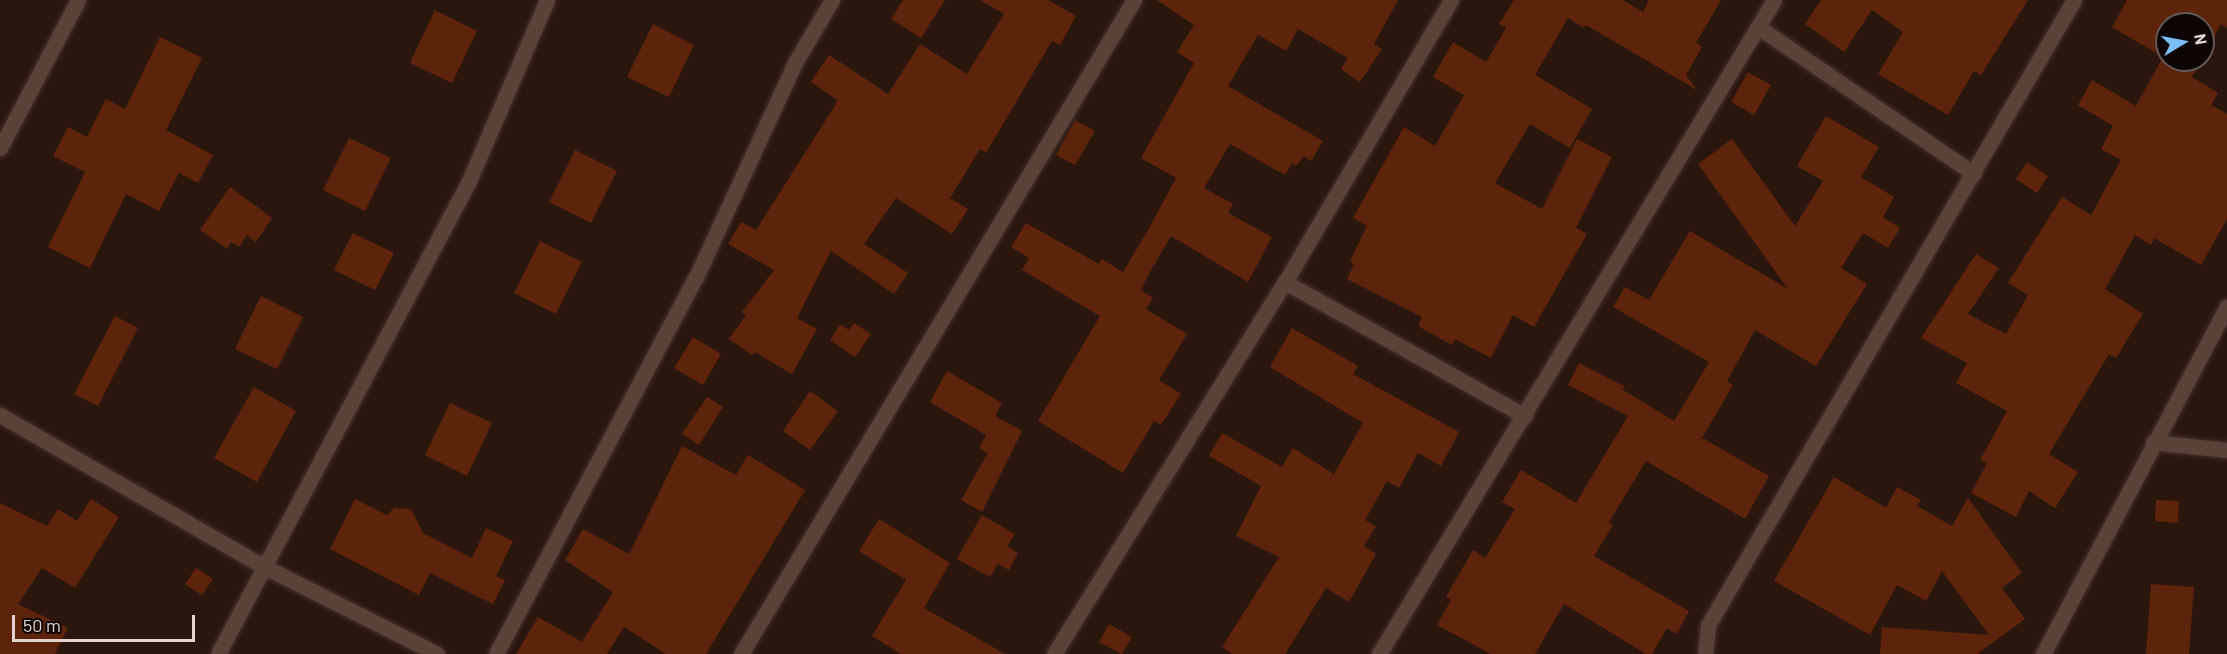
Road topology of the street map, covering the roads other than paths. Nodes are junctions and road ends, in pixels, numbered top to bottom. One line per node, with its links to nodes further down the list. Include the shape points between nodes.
1 (78, 0): 9 (street)
2 (547, 0): 17 (street, via 469,181)
3 (832, 0): 20 (street, via 796,61 691,287)
4 (1134, 0): 21 (street)
5 (1774, 0): 8 (street)
6 (2074, 0): 10 (street)
7 (1447, 2): 11 (street)
8 (1758, 27): 10 (street); 14 (street)
9 (0, 148)
10 (1974, 174): 24 (street, via 1708,625)
11 (1285, 282): 14 (street); 22 (street)
12 (2227, 307): 15 (street)
13 (0, 415): 17 (street)
14 (1525, 416): 23 (street)
15 (2153, 442): 16 (street); 25 (street)
16 (2227, 450)
17 (263, 566): 18 (street); 19 (street)
18 (218, 654)
19 (437, 654)
20 (496, 654)
21 (741, 654)
22 (1054, 654)
23 (1379, 654)
24 (1705, 654)
25 (2043, 654)

